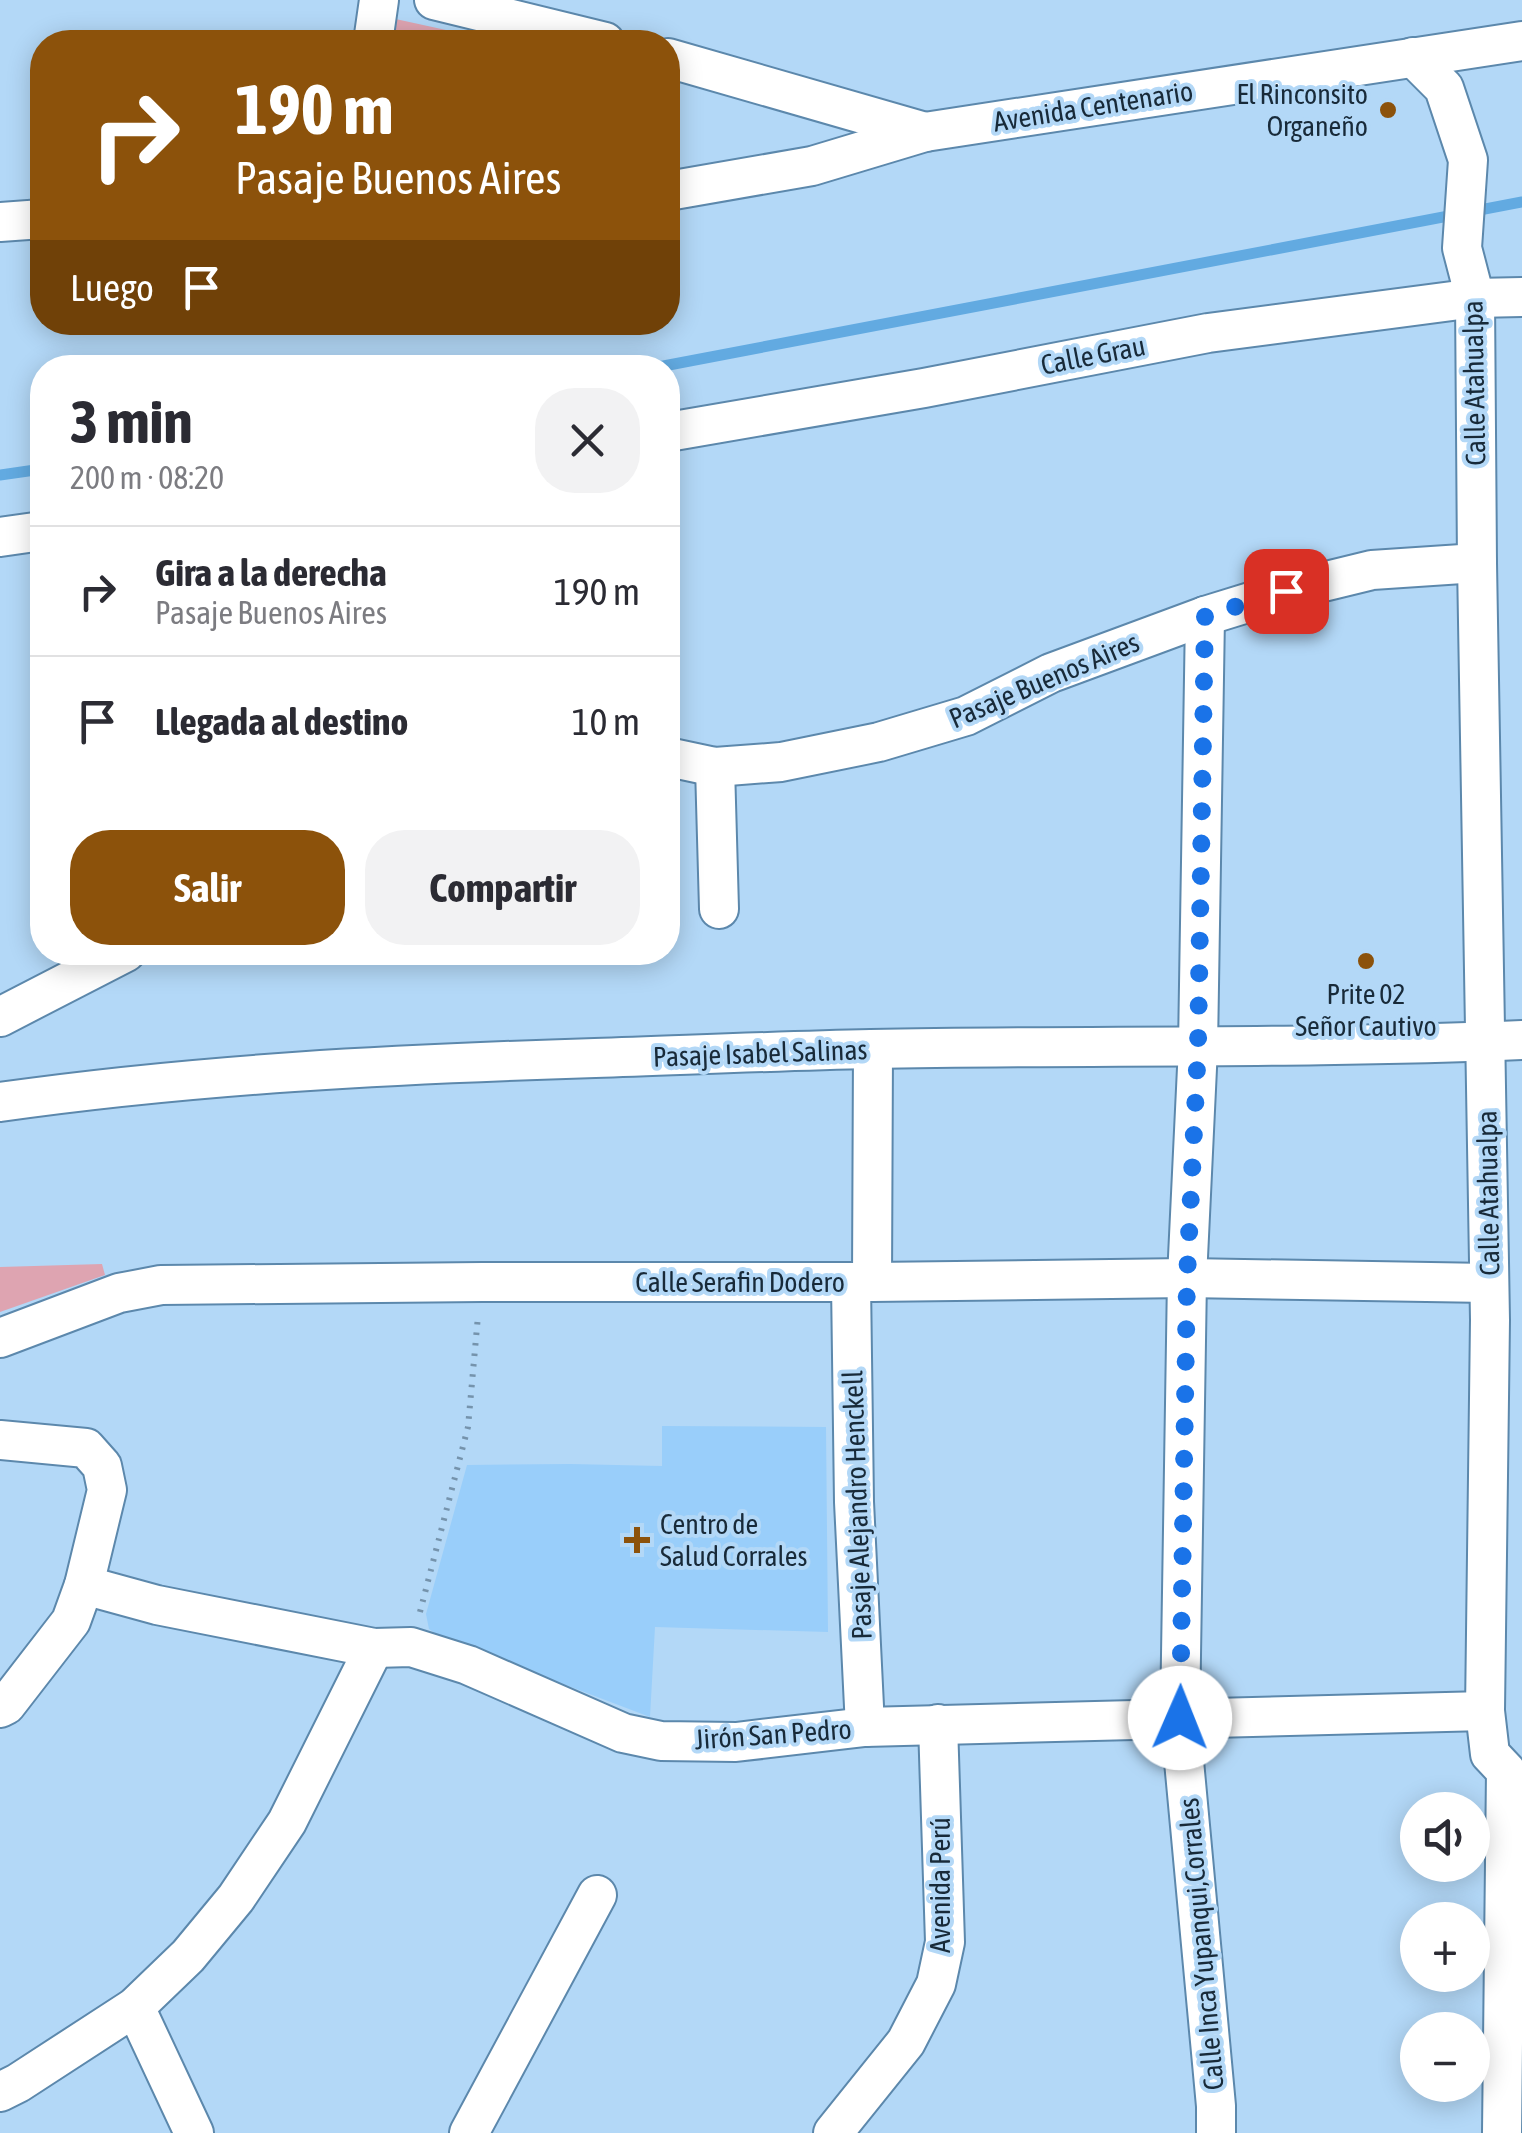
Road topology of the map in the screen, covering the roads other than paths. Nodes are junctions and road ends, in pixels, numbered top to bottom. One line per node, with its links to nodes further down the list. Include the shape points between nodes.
1 (379, 0): 3 (street)
2 (434, 0): 4 (street)
3 (375, 30)
4 (522, 30)
5 (1522, 41): 6 (street, Avenida Centenario)
6 (1413, 56): 8 (street, Avenida Centenario); 13 (street, Calle Atahualpa, via 1444,88 1468,160 1462,248)
7 (680, 61): 8 (street)
8 (925, 132): 9 (street, Avenida Centenario, via 812,166)
9 (680, 189)
10 (30, 221): 11 (street)
11 (0, 222)
12 (1522, 297): 13 (street, Calle Grau)
13 (1475, 298): 14 (street, Calle Grau, via 1208,333); 17 (street, Calle Atahualpa)
14 (680, 430)
15 (30, 533): 16 (street)
16 (0, 538)
17 (1476, 563): 18 (street, Pasaje Buenos Aires, via 1372,570); 24 (street, Calle Atahualpa)
18 (1205, 616): 20 (street, Pasaje Buenos Aires, via 1051,673 966,716 781,762); 25 (street, Calle Inca Yupanqui,Corrales)
19 (680, 760): 20 (street, Pasaje Buenos Aires)
20 (715, 767): 21 (street)
21 (719, 910)
22 (101, 965): 23 (street)
23 (0, 1017)
24 (1504, 1040): 25 (street, Pasaje Isabel Salinas); 30 (street, Calle Atahualpa)
25 (1198, 1047): 26 (street, Pasaje Isabel Salinas); 28 (street, Calle Inca Yupanqui,Corrales)
26 (872, 1049): 27 (street, Pasaje Isabel Salinas, via 286,1070); 29 (street, Pasaje Alejandro Henckell)
27 (0, 1102)
28 (1187, 1278): 29 (street, Calle Serafin Dodero); 30 (street, Calle Serafin Dodero); 37 (street, Calle Inca Yupanqui,Corrales)
29 (862, 1282): 31 (street, Calle Serafin Dodero, via 161,1284 118,1293); 39 (street, Pasaje Alejandro Henckell, via 854,1502)
30 (1500, 1307): 36 (street, Calle Atahualpa)
31 (0, 1338)
32 (0, 1440): 33 (street, via 86,1448 102,1466 107,1490)
33 (84, 1586): 34 (street, Jirón San Pedro); 35 (street, via 72,1621)
34 (393, 1647): 39 (street, Jirón San Pedro, via 468,1665 623,1733 662,1740 736,1742); 42 (street, via 236,1898)
35 (0, 1708)
36 (1485, 1711): 37 (street, Jirón San Pedro); 40 (street, Calle Atahualpa, via 1490,1754)
37 (1180, 1718): 38 (street, Jirón San Pedro); 47 (street, Calle Inca Yupanqui,Corrales)
38 (938, 1724): 39 (street, Jirón San Pedro); 46 (street, Avenida Perú, via 945,1942 936,1984 906,2042)
39 (865, 1727)
40 (1514, 1771): 48 (street, Calle Atahualpa)
41 (598, 1894): 45 (street)
42 (135, 2007): 43 (street); 44 (street)
43 (0, 2092)
44 (194, 2133)
45 (469, 2133)
46 (833, 2133)
47 (1216, 2133)
48 (1502, 2133)

